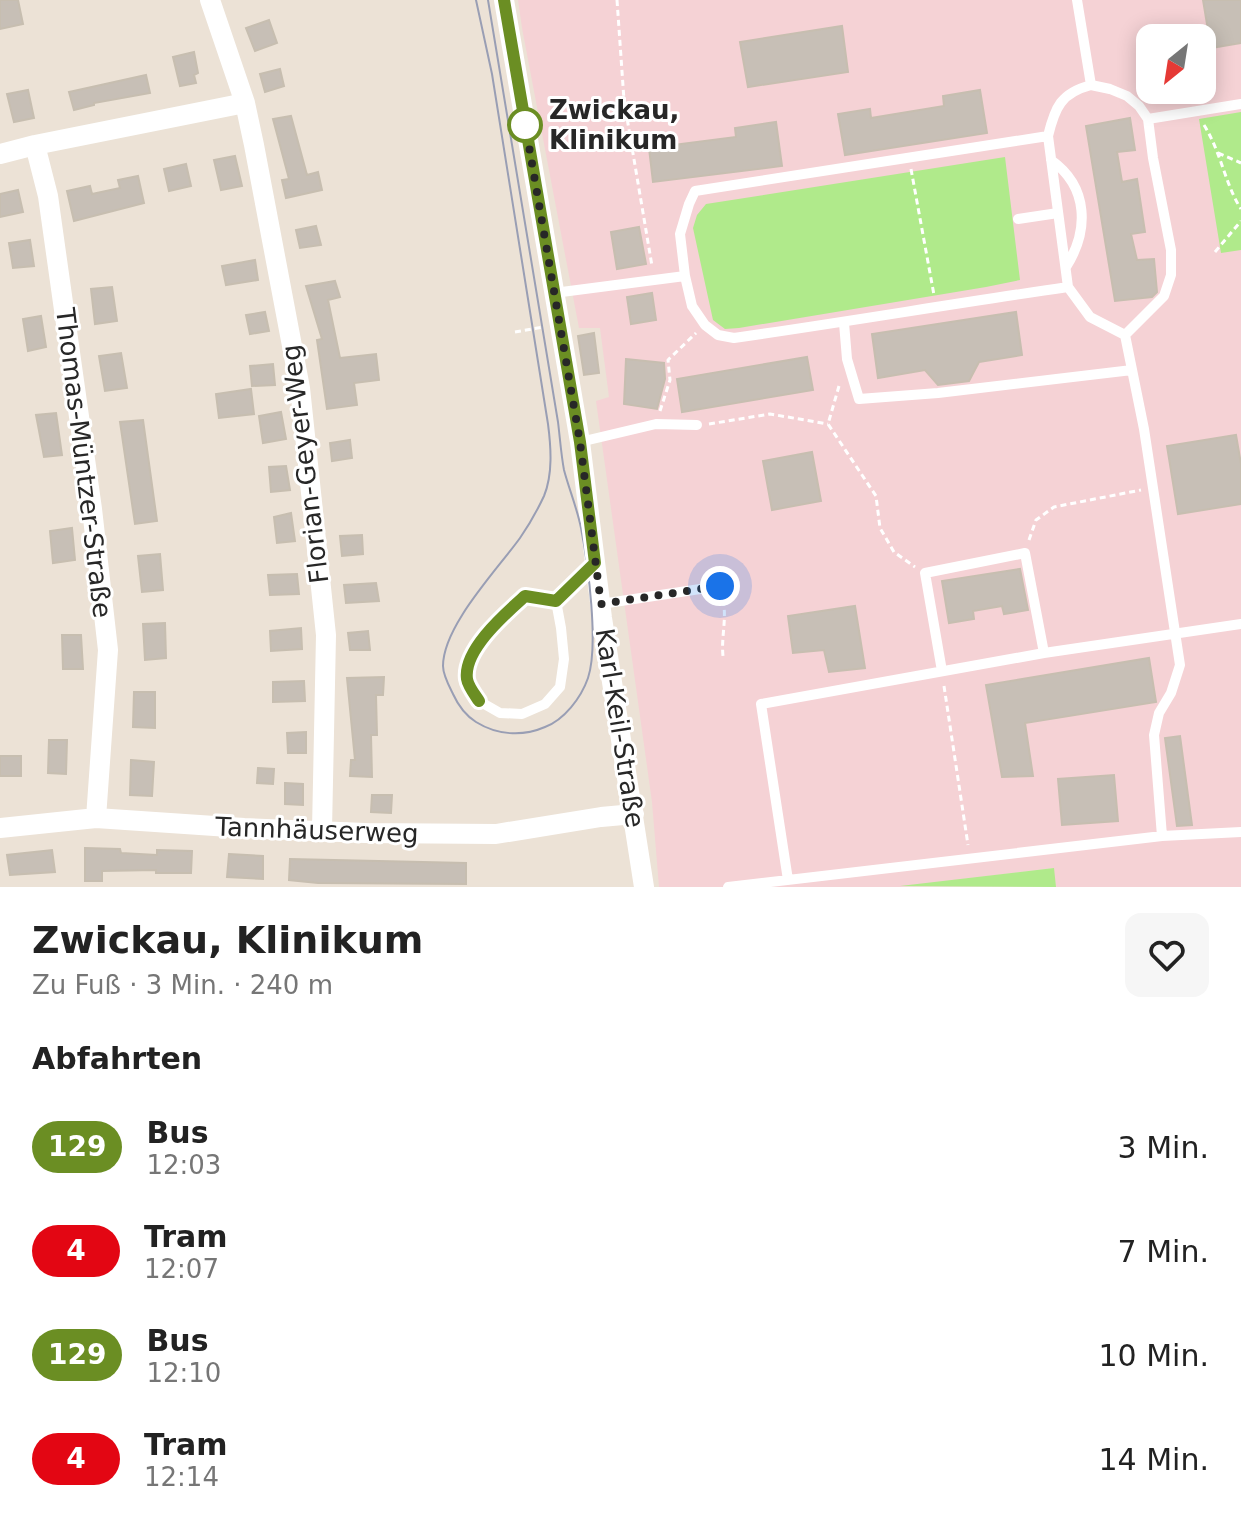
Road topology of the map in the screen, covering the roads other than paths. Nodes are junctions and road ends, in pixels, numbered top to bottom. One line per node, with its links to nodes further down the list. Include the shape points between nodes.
1 (210, 0): 5 (street, Florian-Geyer-Weg)
2 (504, 0): 17 (street, Karl-Keil-Straße)
3 (1077, 0): 4 (lane)
4 (1091, 85): 7 (lane, via 1127,96); 8 (lane, via 1064,98)
5 (245, 103): 9 (street); 34 (street, Florian-Geyer-Weg, via 300,388 326,635)
6 (1241, 104): 7 (lane)
7 (1148, 119): 19 (lane, via 1171,275 1164,296)
8 (1048, 136): 11 (lane); 15 (lane, via 695,191 680,234)
9 (35, 145): 10 (street); 32 (street, Thomas-Müntzer-Straße, via 48,196 108,650)
10 (0, 154)
11 (1051, 160): 12 (lane); 14 (lane, via 1072,183 1081,207 1082,231)
12 (1058, 213): 13 (lane); 14 (lane)
13 (1018, 219)
14 (1066, 267): 16 (lane)
15 (685, 276): 17 (lane); 18 (lane, via 692,306 718,335 734,338)
16 (1068, 287): 18 (lane); 19 (lane, via 1090,317)
17 (554, 293): 22 (street, Karl-Keil-Straße)
18 (844, 323): 20 (lane, via 847,359 859,399)
19 (1125, 335): 20 (lane)
20 (1132, 370): 28 (lane)
21 (697, 425): 22 (lane, via 656,424)
22 (580, 442): 23 (street, Karl-Keil-Straße)
23 (595, 563): 25 (lane); 26 (street, Karl-Keil-Straße)
24 (721, 591): 26 (lane)
25 (556, 601): 25 (lane, via 525,596 483,640 468,660 466,681 479,701 500,713 522,714 545,704 560,687 564,659)
26 (601, 604): 31 (street, Karl-Keil-Straße)
27 (1241, 624): 28 (lane)
28 (1176, 633): 29 (lane); 36 (lane, via 1180,665 1154,735)
29 (1044, 653): 30 (lane); 30 (lane, via 1025,553 925,573)
30 (942, 671): 37 (lane, via 761,704)
31 (634, 814): 34 (street, Tannhäuserweg, via 496,834); 38 (street, Karl-Keil-Straße)
32 (96, 818): 33 (street, Tannhäuserweg); 34 (street, Tannhäuserweg)
33 (0, 828)
34 (322, 830)
35 (1241, 832): 36 (lane)
36 (1162, 836): 37 (lane)
37 (788, 880): 39 (lane)
38 (644, 887)
39 (728, 887)

